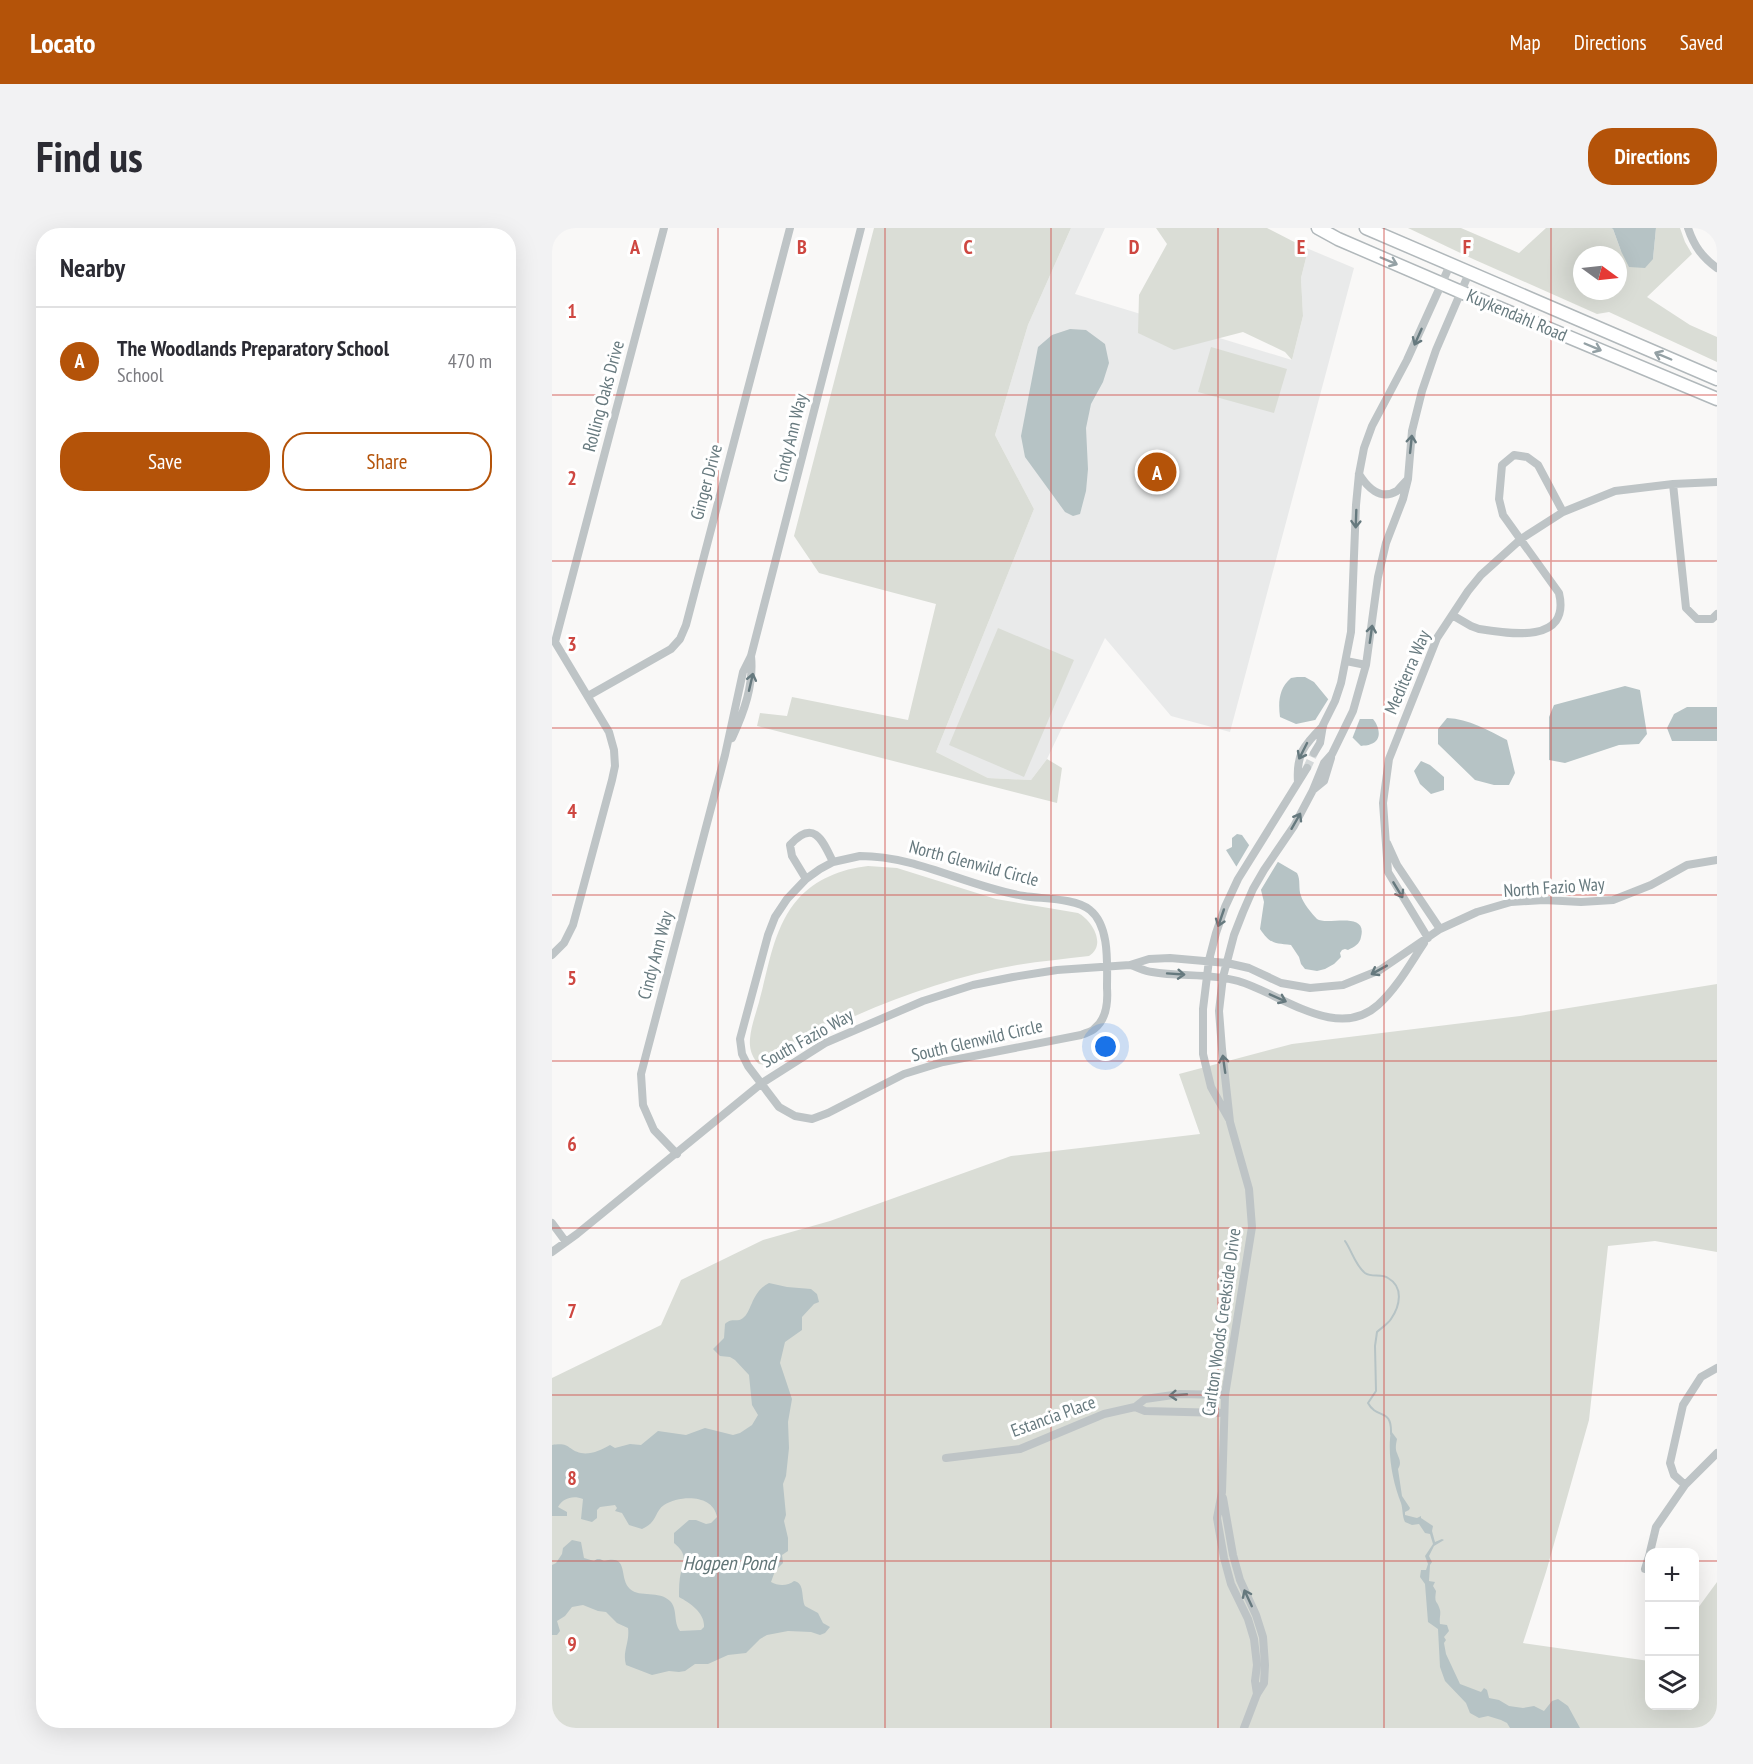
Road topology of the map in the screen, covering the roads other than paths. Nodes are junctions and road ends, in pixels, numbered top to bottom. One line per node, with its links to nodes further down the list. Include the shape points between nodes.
1 (664, 228): 22 (street, Rolling Oaks Drive)
2 (790, 228): 25 (street, Ginger Drive, via 680,639 671,649)
3 (861, 228): 47 (street, Cindy Ann Way, via 751,656 753,673 745,707 725,755 641,1074 643,1105 654,1130)
4 (1318, 228): 10 (main road, Kuykendahl Road, one-way to 10)
5 (1366, 228): 7 (main road, Kuykendahl Road)
6 (1688, 228): 8 (street, via 1692,242)
7 (1450, 265): 9 (main road, Kuykendahl Road); 10 (street, Carlton Woods Creekside Drive)
8 (1717, 268)
9 (1469, 273): 11 (street, Carlton Woods Creekside Drive); 12 (main road, Kuykendahl Road, one-way to 9)
10 (1442, 284): 11 (main road, Kuykendahl Road); 14 (street, Carlton Woods Creekside Drive, one-way to 14, via 1372,426)
11 (1461, 292): 13 (main road, Kuykendahl Road, one-way to 13); 15 (street, Carlton Woods Creekside Drive, one-way to 11, via 1412,431 1422,391)
12 (1717, 379)
13 (1717, 399)
14 (1359, 474): 15 (street, via 1373,491 1388,494); 23 (street, Carlton Woods Creekside Drive, one-way to 23)
15 (1408, 479): 24 (street, Carlton Woods Creekside Drive, one-way to 15, via 1378,577)
16 (1717, 482): 17 (street, Mediterra Way)
17 (1673, 484): 18 (street, Mediterra Way, via 1615,491); 20 (street, via 1686,608 1697,619 1712,619)
18 (1563, 512): 19 (street, Mediterra Way); 19 (street, via 1538,465 1527,457 1514,456 1502,465 1499,499 1503,515)
19 (1521, 539): 21 (street, Mediterra Way, via 1481,575); 21 (street, via 1559,593 1560,614 1555,622 1537,633 1492,631 1471,626)
20 (1717, 614)
21 (1452, 615): 31 (street, Mediterra Way, via 1437,638 1389,759 1383,803)
22 (554, 643): 25 (street)
23 (1346, 661): 24 (street); 26 (street, Carlton Woods Creekside Drive, via 1335,701)
24 (1366, 666): 30 (street, Carlton Woods Creekside Drive, via 1353,711 1328,771 1320,786)
25 (588, 696): 38 (street, via 609,732 615,766 573,925)
26 (1323, 725): 27 (street, Carlton Woods Creekside Drive); 29 (street, Carlton Woods Creekside Drive, one-way to 29, via 1300,756)
27 (1314, 753)
28 (1307, 768): 29 (street, Carlton Woods Creekside Drive)
29 (1298, 782): 30 (street); 39 (street, Carlton Woods Creekside Drive, one-way to 39, via 1238,879)
30 (1313, 790): 40 (street, Carlton Woods Creekside Drive, one-way to 30, via 1253,889)
31 (1384, 837): 36 (street, Mediterra Way, via 1397,865); 37 (street, Mediterra Way, one-way to 37, via 1388,872)
32 (860, 856): 34 (street, South Glenwild Circle); 41 (street, North Glenwild Circle, via 900,859 986,887 1089,909 1101,922)
33 (1717, 860): 36 (street, North Fazio Way, via 1687,865 1613,900 1511,902)
34 (833, 862): 35 (street, South Glenwild Circle); 35 (street, via 821,839 811,833 799,835 790,845)
35 (806, 879): 45 (street, South Glenwild Circle, via 775,917 740,1039 748,1066)
36 (1440, 929): 37 (street, North Fazio Way)
37 (1428, 938): 40 (street, North Fazio Way, one-way to 40, via 1380,970 1336,986 1310,988 1281,983); 44 (street, North Fazio Way, one-way to 37, via 1307,1011 1336,1019 1358,1017 1376,1007 1392,990)
38 (552, 955)
39 (1209, 960): 40 (street, South Fazio Way); 42 (street, South Fazio Way, via 1149,959); 43 (street, Carlton Woods Creekside Drive)
40 (1227, 963): 44 (street, Carlton Woods Creekside Drive)
41 (1107, 965): 42 (street, South Fazio Way); 45 (street, South Fazio Way, via 1013,977 923,1001 825,1043); 45 (street, South Glenwild Circle, via 1108,1002 1094,1030 1081,1035 904,1074 812,1119 779,1107)
42 (1130, 965): 43 (street, South Fazio Way, one-way to 43, via 1152,972)
43 (1206, 976): 44 (street, South Fazio Way); 46 (street, Carlton Woods Creekside Drive, via 1203,1054 1210,1086)
44 (1223, 977): 46 (street, Carlton Woods Creekside Drive, one-way to 44, via 1220,1011)
45 (762, 1083): 47 (street, South Fazio Way)
46 (1230, 1122): 52 (street, Carlton Woods Creekside Drive, via 1249,1189 1252,1227)
47 (677, 1154): 49 (street, South Fazio Way)
48 (552, 1223): 49 (street)
49 (566, 1242): 50 (street, South Fazio Way)
50 (552, 1252)
51 (1717, 1368): 57 (street, via 1701,1377 1683,1405 1670,1463 1674,1475)
52 (1225, 1395): 53 (street, Estancia Place, one-way to 53, via 1177,1394 1145,1399); 54 (street, Carlton Woods Creekside Drive)
53 (1135, 1407): 54 (street, Estancia Place, via 1145,1411); 56 (street, Estancia Place, via 1104,1414 1020,1449)
54 (1224, 1413): 59 (street, Carlton Woods Creekside Drive, via 1222,1492 1217,1518 1231,1584 1254,1639 1257,1665 1257,1694)
55 (1717, 1453): 57 (street)
56 (946, 1458)
57 (1685, 1485): 58 (street, via 1656,1527)
58 (1651, 1548)
59 (1244, 1728)

